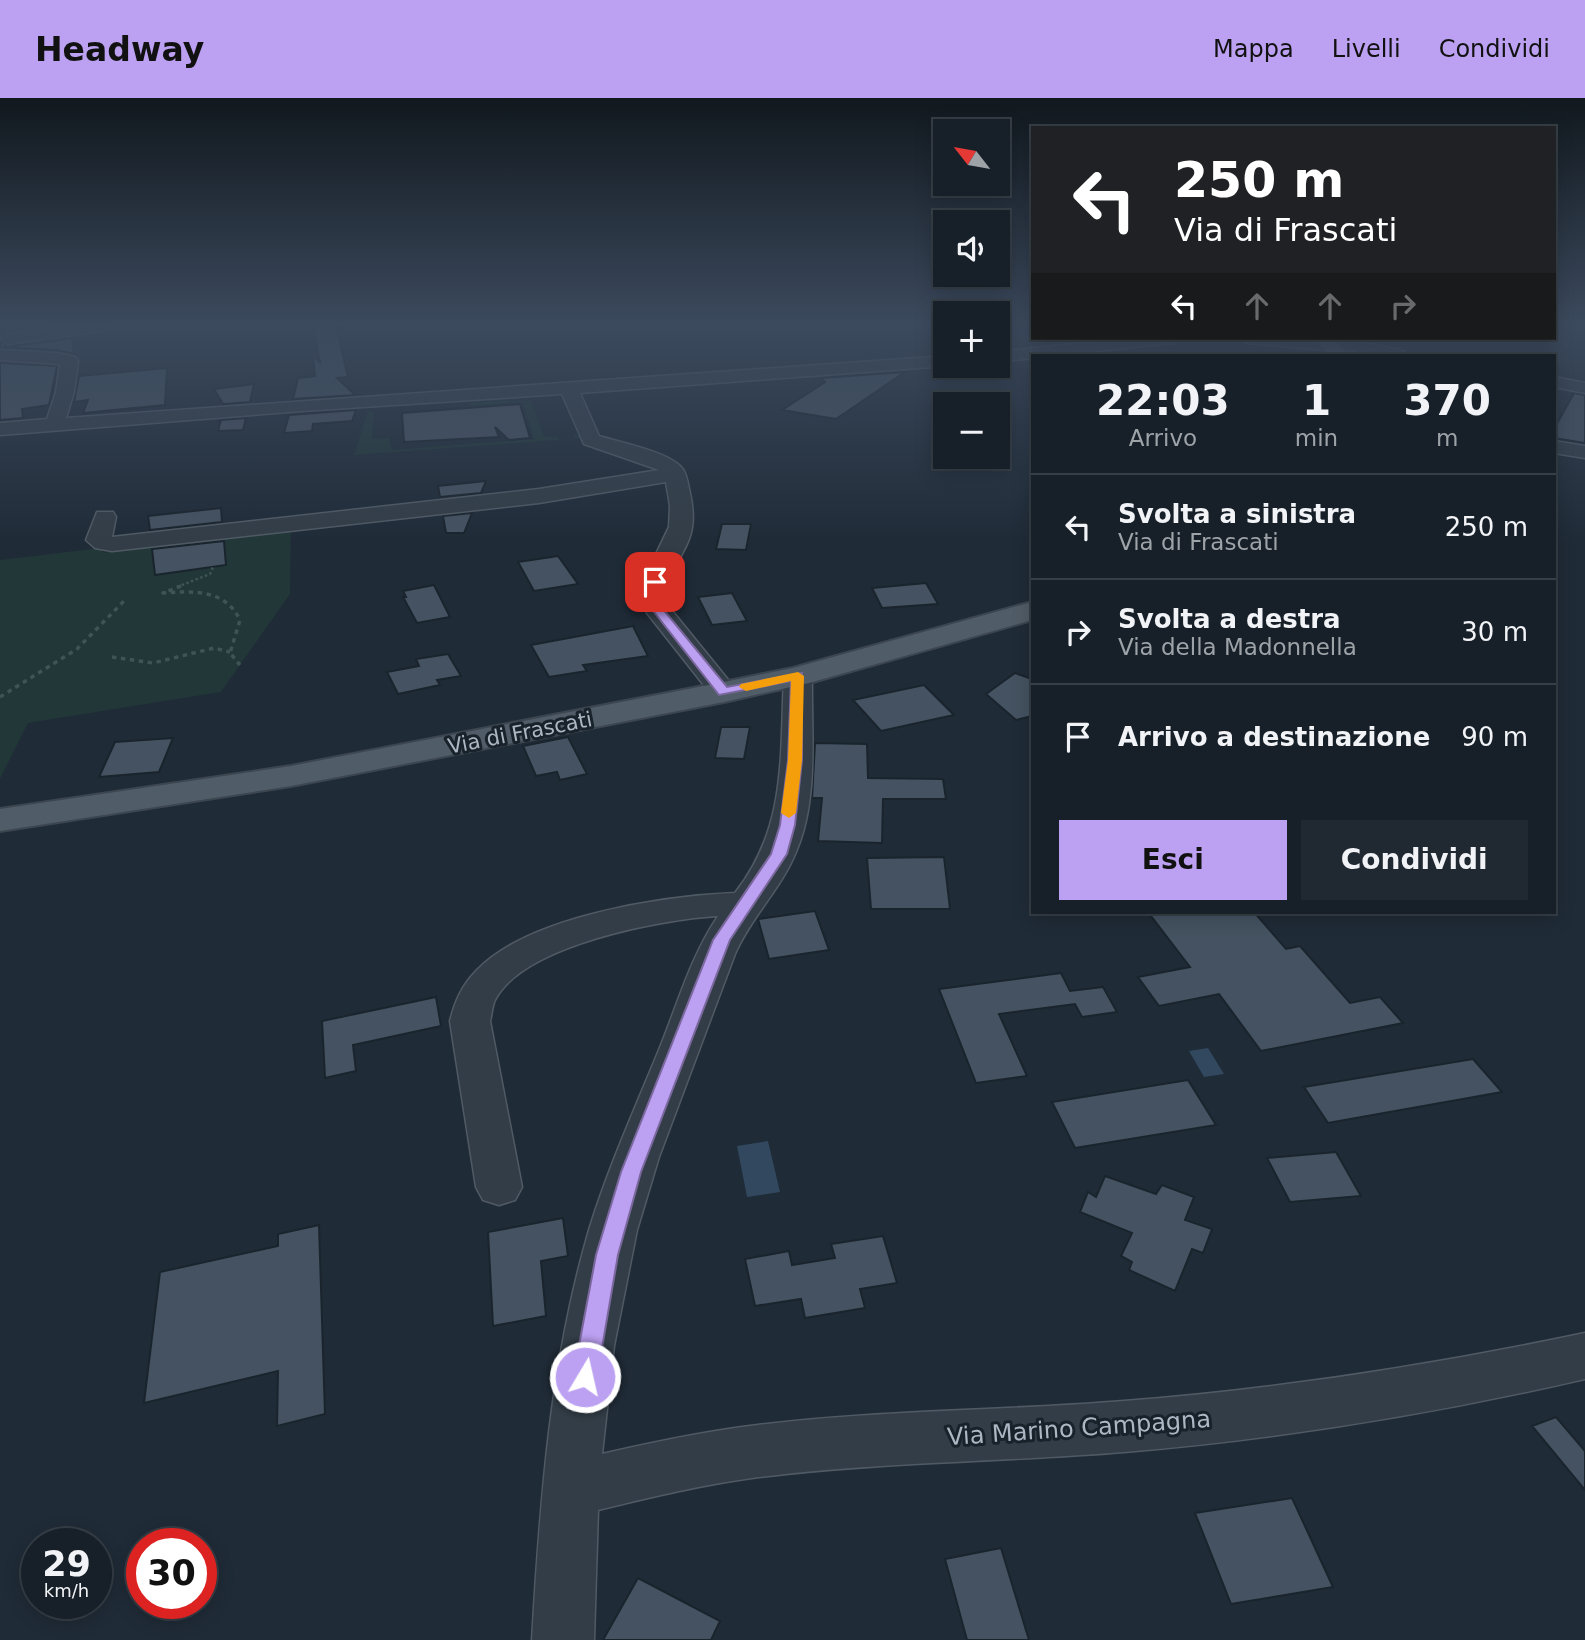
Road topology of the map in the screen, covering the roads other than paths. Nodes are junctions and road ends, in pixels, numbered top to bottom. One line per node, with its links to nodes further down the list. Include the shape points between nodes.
1 (63, 398): 4 (street)
2 (433, 398): 4 (street)
3 (573, 398): 8 (street, via 591,440)
4 (55, 424): 5 (street)
5 (0, 429)
6 (1556, 447): 7 (street)
7 (1585, 452)
8 (672, 470): 9 (street, via 539,496 115,544 99,541); 12 (street, via 681,529 655,582 653,597 656,608)
9 (104, 517)
10 (1031, 611): 11 (main road, Via di Frascati)
11 (798, 676): 12 (main road, Via di Frascati); 14 (street, via 788,825 774,865)
12 (724, 692): 13 (main road, Via di Frascati, via 304,774)
13 (0, 820)
14 (745, 904): 15 (street, via 661,910 587,928 519,959 480,989 471,1006 470,1021); 17 (street, via 722,940 697,998 616,1221 589,1350)
15 (499, 1187)
16 (1585, 1356): 17 (street, Via Marino Campagna, via 1431,1387 1264,1413 1123,1427 785,1448 673,1465)
17 (572, 1489): 18 (street)
18 (563, 1640)

